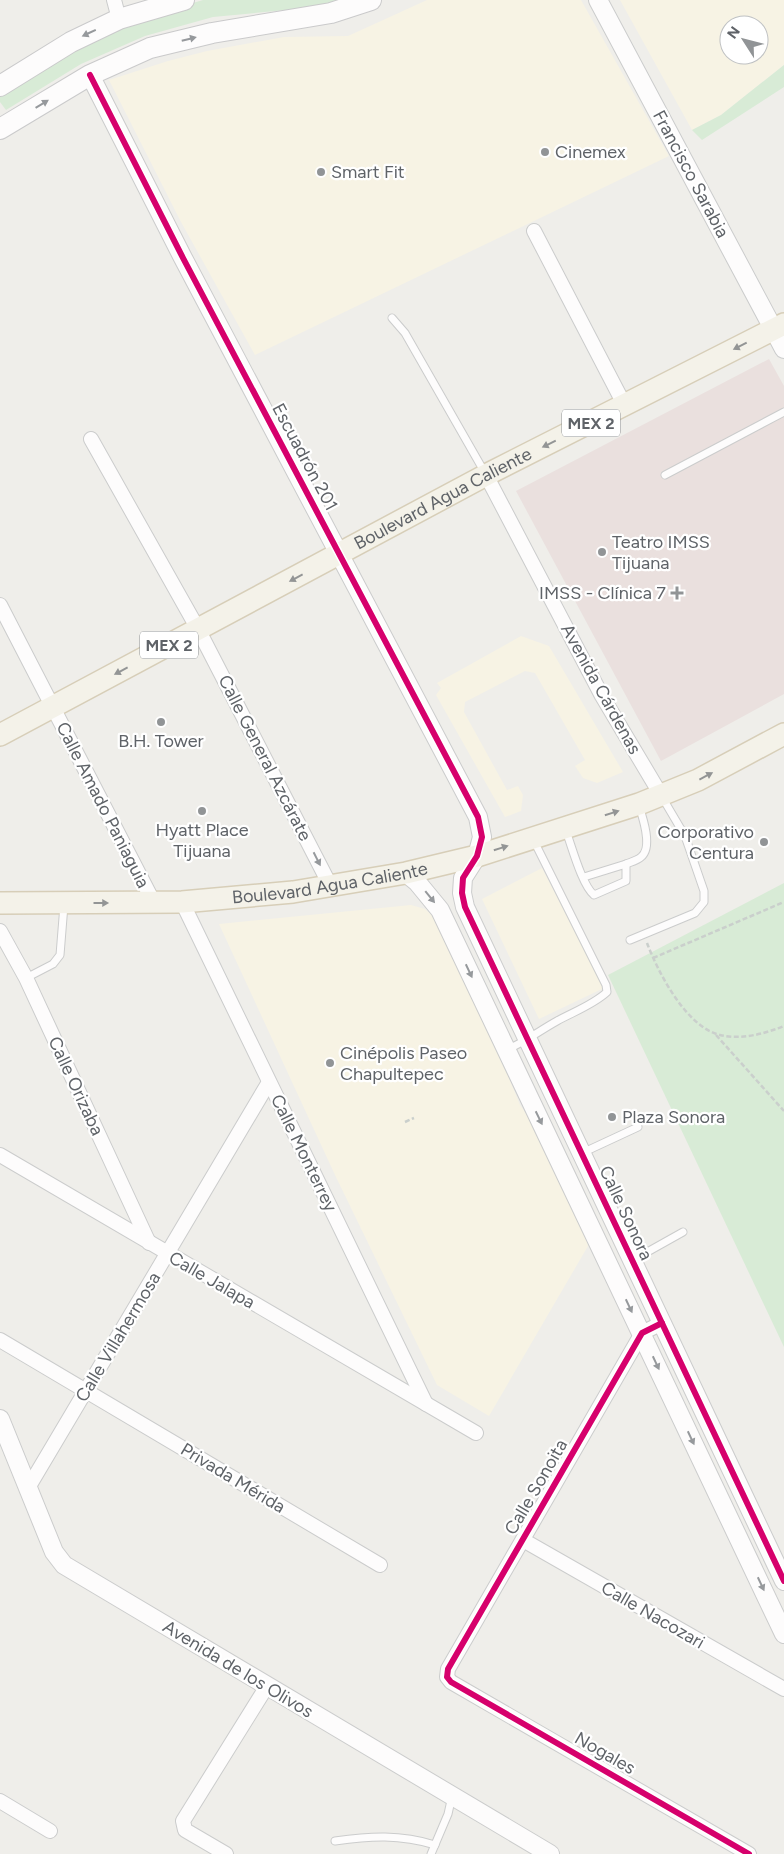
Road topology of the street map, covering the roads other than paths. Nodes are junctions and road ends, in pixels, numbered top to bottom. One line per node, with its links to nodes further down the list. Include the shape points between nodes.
1 (184, 0): 4 (main road)
2 (371, 0): 5 (main road, one-way to 2, via 150,48 212,33 331,13)
3 (598, 0): 10 (street, Francisco Sarabia)
4 (125, 10): 6 (main road, one-way to 6)
5 (90, 75): 7 (main road, one-way to 5); 17 (street, Escuadrón 201)
6 (0, 86)
7 (0, 129)
8 (534, 231): 12 (street)
9 (392, 318): 15 (lane, via 405,333)
10 (779, 326): 11 (street, Francisco Sarabia); 12 (main road, Boulevard Agua Caliente / MEX 2, one-way to 12)
11 (784, 349)
12 (625, 406): 15 (main road, Boulevard Agua Caliente / MEX 2, one-way to 15)
13 (784, 412): 16 (lane)
14 (91, 439): 19 (street, Calle General Azcárate)
15 (486, 475): 17 (main road, Boulevard Agua Caliente / MEX 2); 23 (street, Avenida Cárdenas, via 602,696)
16 (665, 475)
17 (339, 556): 19 (main road, Boulevard Agua Caliente / MEX 2, one-way to 19); 27 (street, Escuadrón 201, via 478,817 482,837)
18 (0, 605): 20 (street, Calle Amado Paniaguia)
19 (198, 629): 20 (main road, Boulevard Agua Caliente / MEX 2, one-way to 20); 31 (street, Calle General Azcárate, one-way to 31)
20 (53, 708): 21 (main road, Boulevard Agua Caliente / MEX 2); 35 (street, Calle Amado Paniaguia)
21 (0, 736)
22 (782, 739): 23 (main road, Boulevard Agua Caliente, one-way to 22)
23 (661, 795): 24 (main road, Boulevard Agua Caliente); 37 (lane, via 685,836 704,891 704,902 695,913)
24 (638, 804): 25 (main road, Boulevard Agua Caliente, one-way to 24); 28 (lane, via 645,824 645,852 642,857)
25 (566, 828): 26 (main road, Boulevard Agua Caliente); 30 (lane)
26 (532, 838): 27 (main road, Boulevard Agua Caliente, one-way to 26); 39 (lane, via 606,985 606,992)
27 (476, 856): 29 (main road, Boulevard Agua Caliente); 39 (street, Calle Sonora, via 463,878 465,907)
28 (626, 864): 30 (lane); 30 (lane, via 626,881 594,895)
29 (406, 873): 31 (main road, Boulevard Agua Caliente); 40 (street, one-way to 40, via 440,910)
30 (584, 877)
31 (331, 887): 32 (main road, Boulevard Agua Caliente)
32 (182, 902): 35 (main road, Boulevard Agua Caliente); 41 (street, Calle Monterrey)
33 (0, 903): 34 (main road, Boulevard Agua Caliente)
34 (64, 903): 35 (main road, Boulevard Agua Caliente, one-way to 35); 38 (lane, via 60,955 53,964)
35 (154, 903)
36 (0, 931): 38 (street, Calle Orizaba)
37 (630, 940)
38 (26, 978): 46 (street, Calle Orizaba)
39 (527, 1041): 40 (lane); 43 (street, Calle Sonora)
40 (506, 1050): 50 (street, one-way to 50)
41 (269, 1082): 47 (street, Calle Villahermosa); 53 (street, Calle Monterrey)
42 (638, 1127): 43 (lane)
43 (581, 1154): 48 (street, Calle Sonora)
44 (0, 1155): 46 (street, Calle Jalapa)
45 (683, 1232): 48 (lane)
46 (149, 1243): 47 (street, Calle Jalapa)
47 (168, 1254): 52 (street, Calle Villahermosa); 53 (street, Calle Jalapa)
48 (632, 1261): 49 (street, Calle Sonora)
49 (662, 1323): 50 (street); 59 (street, Calle Sonora)
50 (642, 1334): 57 (street, Calle Sonoita); 60 (street, one-way to 60)
51 (0, 1340): 52 (street, Privada Mérida)
52 (86, 1391): 56 (street, Calle Villahermosa); 58 (street, Privada Mérida)
53 (426, 1404): 55 (street, Calle Jalapa)
54 (0, 1419): 56 (street, Avenida de los Olivos)
55 (476, 1433)
56 (28, 1488): 62 (street, Avenida de los Olivos, via 54,1552 64,1565)
57 (522, 1540): 61 (street, Calle Sonoita, via 448,1669); 63 (street, Calle Nacozari)
58 (380, 1565)
59 (784, 1581)
60 (784, 1634)
61 (447, 1677): 72 (street, Nogales)
62 (268, 1686): 64 (street, Avenida de los Olivos); 69 (street, via 183,1822 185,1830)
63 (784, 1689)
64 (452, 1796): 68 (lane); 71 (street, Avenida de los Olivos)
65 (0, 1801): 66 (street)
66 (50, 1831)
67 (335, 1841): 68 (lane, via 381,1835 415,1838)
68 (434, 1845): 70 (lane)
69 (226, 1854)
70 (431, 1854)
71 (550, 1854)
72 (749, 1854)

